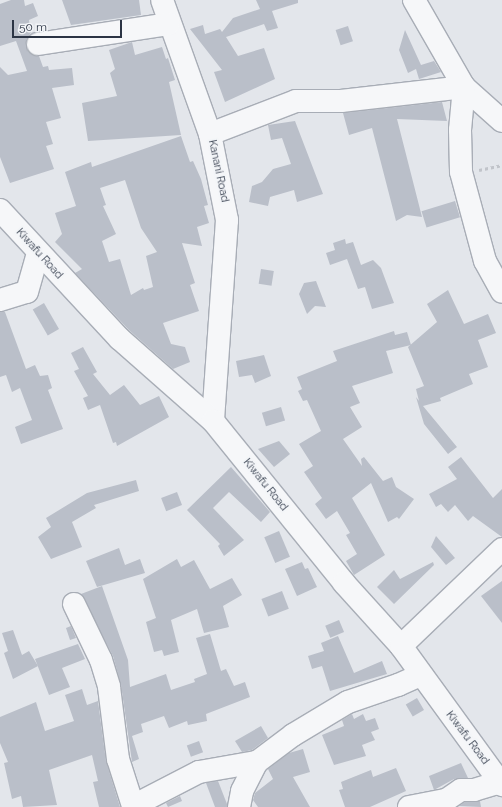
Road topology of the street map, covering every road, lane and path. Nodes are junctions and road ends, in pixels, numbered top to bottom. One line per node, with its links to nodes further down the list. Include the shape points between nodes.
1 (162, 0): 3 (street, Kanani Road)
2 (414, 0): 5 (street)
3 (168, 24): 4 (street); 7 (street, Kanani Road)
4 (38, 44)
5 (464, 87): 6 (street); 7 (street, via 341,101 296,101); 9 (street, via 460,130)
6 (502, 121)
7 (210, 134): 14 (street, Kanani Road, via 227,220)
8 (502, 165): 9 (path)
9 (462, 174): 12 (street, via 485,261)
10 (0, 210): 11 (street, Kiwafu Road)
11 (38, 253): 13 (street, via 27,292); 14 (street, Kiwafu Road, via 120,339)
12 (502, 292)
13 (0, 300)
14 (213, 421): 17 (street, Kiwafu Road, via 344,583)
15 (502, 549): 17 (street)
16 (74, 604): 19 (street, via 101,660 109,687 118,759 133,806 199,772)
17 (401, 646): 18 (street, Kiwafu Road)
18 (420, 674): 19 (street, via 328,712); 20 (street, Kiwafu Road)
19 (257, 762): 21 (street, via 242,791)
20 (501, 783): 22 (street, via 474,790 462,790 446,800)
21 (239, 807)
22 (409, 807)

